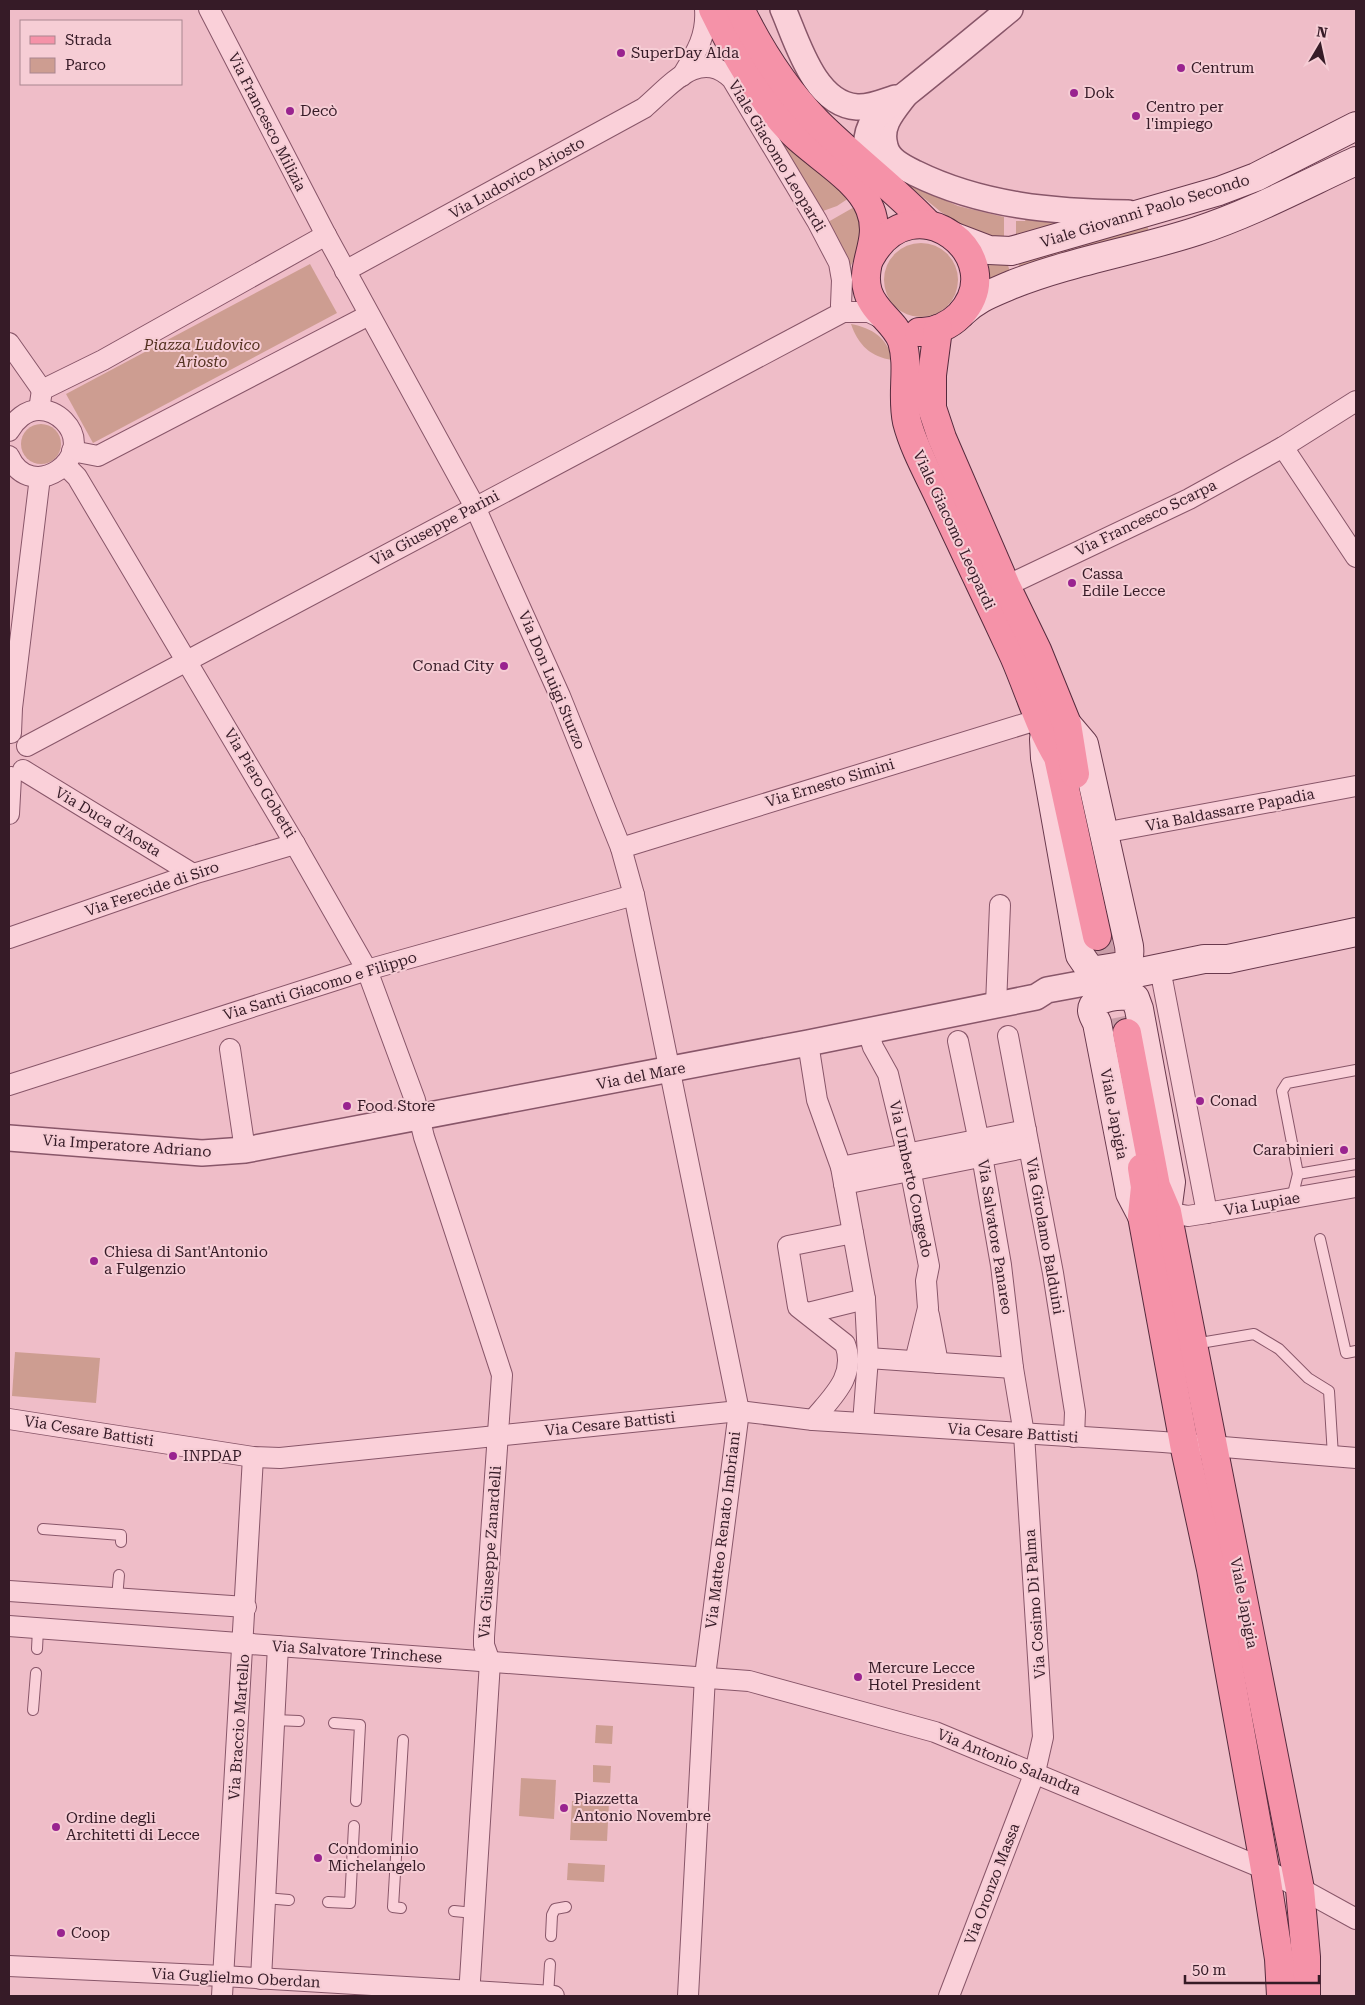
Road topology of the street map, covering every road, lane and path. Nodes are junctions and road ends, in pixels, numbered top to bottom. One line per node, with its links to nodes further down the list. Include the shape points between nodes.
1 (209, 9): 15 (street, Via Francesco Milizia)
2 (705, 9): 8 (street, Via Ludovico Ariosto, via 703,38)
3 (713, 9): 17 (main road, Viale Giacomo Leopardi, via 732,48 776,113 806,146 844,176 868,205 875,227)
4 (740, 9): 12 (main road, Viale Giacomo Leopardi, via 754,39 793,93 816,120)
5 (783, 9): 9 (street, via 811,74 834,97 857,107)
6 (1010, 9): 9 (street)
7 (724, 72): 8 (street, Via Ludovico Ariosto, via 708,65); 19 (street, Viale Giacomo Leopardi, via 744,97 818,221 839,263)
8 (682, 76): 18 (street, Via Ludovico Ariosto, via 644,108)
9 (904, 95): 12 (street, via 882,110 873,121 867,138 866,158); 13 (street, via 886,122 883,136 885,148 892,159 913,172 955,190 1011,204)
10 (1354, 134): 13 (main road, Viale Giovanni Paolo Secondo, via 1256,177)
11 (1356, 161): 20 (main road, Viale Giovanni Paolo Secondo, via 1242,214 1195,232 1046,272 988,294)
12 (871, 172): 14 (main road, Viale Giacomo Leopardi, via 899,193)
13 (1145, 214): 16 (main road, Viale Giovanni Paolo Secondo, via 1011,251 989,250)
14 (929, 225): 16 (main road, Viale Giacomo Leopardi); 17 (main road, Viale Giacomo Leopardi, via 909,225 889,234 877,245)
15 (326, 235): 18 (street); 25 (street, via 104,360)
16 (955, 237): 20 (main road, Viale Giacomo Leopardi, via 971,259 975,276 971,296)
17 (869, 261): 22 (main road, Viale Giacomo Leopardi, via 867,290 872,303)
18 (346, 271): 21 (street)
19 (843, 312): 22 (street, Viale Giacomo Leopardi, via 869,312); 33 (street, Via Giuseppe Parini)
20 (962, 312): 23 (main road, Viale Giacomo Leopardi)
21 (369, 315): 31 (street, via 98,456); 33 (street, Via Don Luigi Sturzo)
22 (887, 321): 23 (main road, Viale Giacomo Leopardi, via 910,331); 37 (main road, Viale Giacomo Leopardi, via 897,330 906,359 904,400 912,439 1013,656)
23 (938, 329): 35 (main road, Viale Giacomo Leopardi, via 932,408)
24 (9, 343): 25 (street)
25 (42, 390): 27 (street)
26 (1356, 401): 29 (street, Via Francesco Scarpa)
27 (40, 410): 28 (street, via 25,414); 31 (street, via 58,416 66,423 73,441)
28 (10, 426)
29 (1283, 446): 34 (street); 35 (street, Via Francesco Scarpa, via 1189,499)
30 (9, 458): 32 (street, via 22,472)
31 (69, 458): 32 (street, via 58,472); 36 (street, Via Piero Gobetti, via 77,477)
32 (40, 477): 38 (street)
33 (475, 507): 36 (street, Via Giuseppe Parini); 45 (street, Via Don Luigi Sturzo, via 560,696)
34 (1356, 557)
35 (1006, 586): 37 (main road, Viale Giacomo Leopardi, via 1037,650)
36 (187, 661): 39 (street, Via Giuseppe Parini); 44 (street, Via Piero Gobetti)
37 (1050, 726): 43 (main road, Viale Giacomo Leopardi, via 1084,744); 45 (street, Via Ernesto Simini); 51 (main road, Viale Giacomo Leopardi, via 1045,758); 51 (main road, Viale Giacomo Leopardi, via 1069,745)
38 (10, 733): 39 (street)
39 (27, 746): 40 (street, via 29,758)
40 (14, 774): 42 (street); 46 (street, Via Duca d'Aosta)
41 (1356, 786): 43 (street, Via Baldassarre Papadia)
42 (9, 814)
43 (1104, 833): 51 (main road, Viale Giacomo Leopardi)
44 (295, 844): 46 (street, Via Ferecide di Siro); 52 (street, Via Piero Gobetti)
45 (621, 848): 47 (street, Via Don Luigi Sturzo)
46 (193, 874): 50 (street, Via Ferecide di Siro)
47 (634, 895): 52 (street, Via Santi Giacomo e Filippo); 64 (street, Via Don Luigi Sturzo)
48 (1000, 905): 56 (street)
49 (1356, 932): 53 (main road, via 1228,959 1204,959)
50 (9, 938)
51 (1104, 943): 53 (main road, via 1141,960); 55 (street)
52 (367, 970): 66 (street, Via Santi Giacomo e Filippo); 67 (street, Via Piero Gobetti)
53 (1159, 976): 54 (main road); 58 (main road, via 1142,995); 78 (street)
54 (1112, 982): 55 (street, Via del Mare)
55 (1066, 992): 56 (street, Via del Mare, via 1047,990 1036,997); 57 (street)
56 (996, 1005): 59 (street, Via del Mare)
57 (1092, 1011): 58 (main road, via 1100,1000 1126,994 1135,998); 79 (main road, Viale Japigia, via 1130,1193)
58 (1128, 1026): 79 (main road, Viale Japigia, via 1156,1186)
59 (868, 1031): 62 (street, Via del Mare); 72 (street, Via Umberto Congedo, via 873,1048 888,1074)
60 (1008, 1036): 69 (street, Via Girolamo Balduini)
61 (958, 1042): 70 (street, Via Salvatore Panareo)
62 (808, 1043): 64 (street, Via del Mare); 75 (street, via 817,1100)
63 (230, 1049): 71 (street)
64 (671, 1070): 67 (street, Via del Mare); 91 (street, Via Matteo Renato Imbriani)
65 (1356, 1070): 74 (lane, via 1287,1083 1282,1091)
66 (9, 1085)
67 (420, 1118): 71 (street, Via del Mare); 95 (street, Via Giuseppe Zanardelli, via 502,1375)
68 (9, 1138): 71 (street, Via Imperatore Adriano, via 202,1153)
69 (1028, 1139): 70 (street); 97 (street, Via Girolamo Balduini, via 1054,1273 1074,1412)
70 (981, 1148): 72 (street); 90 (street, Via Salvatore Panareo, via 1001,1265)
71 (245, 1150)
72 (909, 1162): 75 (street); 83 (street, Via Umberto Congedo, via 929,1266 926,1281)
73 (1356, 1164): 74 (lane)
74 (1298, 1174): 77 (lane)
75 (842, 1176): 80 (street)
76 (1356, 1187): 77 (street, Via Lupiae)
77 (1292, 1198): 78 (street, Via Lupiae)
78 (1207, 1213): 79 (street, Via Lupiae, via 1188,1216)
79 (1155, 1214): 85 (main road, Viale Japigia); 98 (main road, Viale Japigia)
80 (853, 1232): 82 (street); 84 (street, via 788,1246 798,1307)
81 (1320, 1239): 86 (lane, via 1346,1353)
82 (864, 1299): 84 (street); 87 (street)
83 (928, 1308): 88 (street, Via Umberto Congedo); 89 (street)
84 (808, 1313): 93 (street, via 847,1348 847,1378)
85 (1194, 1344): 99 (main road, Viale Japigia); 100 (lane, via 1254,1334 1279,1349 1308,1378 1329,1391)
86 (1356, 1351)
87 (868, 1358): 88 (street); 94 (street)
88 (915, 1361): 89 (street)
89 (938, 1362): 90 (street)
90 (1013, 1368): 96 (street, Via Salvatore Panareo)
91 (739, 1411): 93 (street, Via Cesare Battisti); 95 (street, Via Cesare Battisti); 116 (street, Via Matteo Renato Imbriani)
92 (9, 1419): 101 (street, Via Cesare Battisti)
93 (813, 1420): 94 (street, Via Cesare Battisti)
94 (863, 1423): 96 (street, Via Cesare Battisti)
95 (498, 1434): 101 (street, Via Cesare Battisti, via 280,1458); 114 (street, Via Giuseppe Zanardelli, via 484,1645)
96 (1024, 1434): 97 (street, Via Cesare Battisti); 122 (street, Via Cosimo Di Palma, via 1043,1737)
97 (1074, 1437): 98 (street, Via Cesare Battisti)
98 (1184, 1444): 99 (street, Via Cesare Battisti); 125 (main road, Viale Japigia)
99 (1213, 1446): 100 (street, Via Cesare Battisti); 126 (main road, Viale Japigia)
100 (1332, 1456): 102 (street, Via Cesare Battisti)
101 (254, 1457): 108 (street, Via Braccio Martello)
102 (1356, 1458)
103 (43, 1529): 104 (lane, via 122,1535)
104 (121, 1542)
105 (119, 1575): 107 (lane)
106 (9, 1592): 107 (street)
107 (117, 1598): 108 (street)
108 (246, 1607): 111 (street, Via Braccio Martello)
109 (9, 1626): 110 (street, Via Salvatore Trinchese)
110 (38, 1629): 111 (street, Via Salvatore Trinchese); 113 (lane)
111 (244, 1643): 112 (street, Via Salvatore Trinchese); 138 (street, Via Braccio Martello)
112 (278, 1646): 114 (street, Via Salvatore Trinchese); 118 (street)
113 (37, 1649)
114 (490, 1662): 116 (street, Via Salvatore Trinchese); 133 (street, Via Giuseppe Zanardelli)
115 (36, 1673): 117 (lane)
116 (704, 1676): 122 (street, Via Antonio Salandra, via 749,1680 936,1732); 144 (street, Via Matteo Renato Imbriani)
117 (33, 1710)
118 (274, 1720): 119 (lane); 127 (street)
119 (299, 1722)
120 (334, 1723): 123 (lane, via 360,1725)
121 (403, 1740): 131 (lane, via 393,1907)
122 (1035, 1772): 125 (street, Via Antonio Salandra); 145 (street, Via Oronzo Massa)
123 (356, 1801)
124 (354, 1826): 129 (lane, via 350,1903)
125 (1265, 1868): 126 (street, Via Antonio Salandra); 146 (main road, Viale Japigia, via 1279,1959)
126 (1300, 1889): 134 (street, Via Antonio Salandra); 147 (main road, Viale Japigia)
127 (265, 1898): 128 (lane); 139 (street)
128 (289, 1900)
129 (328, 1902)
130 (566, 1907): 135 (lane, via 555,1909)
131 (401, 1908)
132 (454, 1911): 133 (lane)
133 (474, 1913): 140 (street, Via Giuseppe Zanardelli)
134 (1356, 1919)
135 (551, 1936)
136 (550, 1964): 142 (lane)
137 (9, 1966): 138 (street, Via Guglielmo Oberdan)
138 (223, 1976): 139 (street, Via Guglielmo Oberdan); 141 (street, Via Braccio Martello)
139 (260, 1979): 140 (street, Via Guglielmo Oberdan)
140 (469, 1994): 142 (street, Via Guglielmo Oberdan)
141 (222, 1996)
142 (548, 1996): 143 (street, Via Guglielmo Oberdan)
143 (554, 1996)
144 (688, 1996)
145 (949, 1996)
146 (1281, 1996)
147 (1306, 1996)

